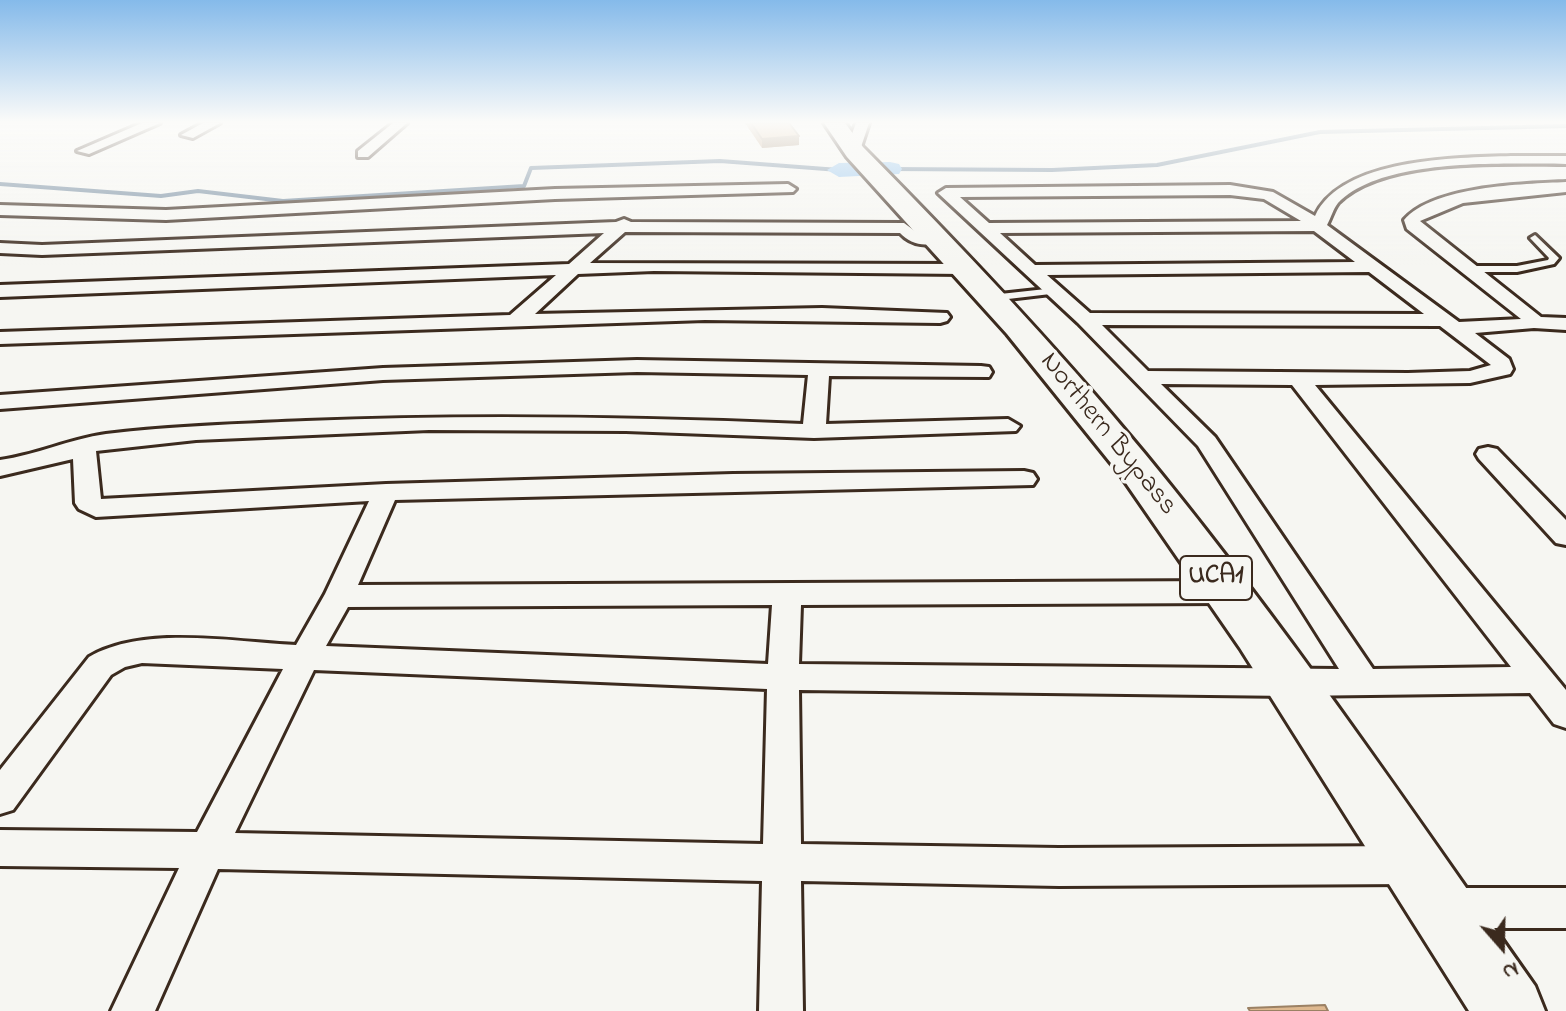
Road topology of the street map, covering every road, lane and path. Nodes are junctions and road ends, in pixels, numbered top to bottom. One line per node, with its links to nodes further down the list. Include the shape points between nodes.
1 (874, 170): 11 (main road, Northern Bypass / UCA1)
2 (1410, 170): 7 (street, via 1347,189 1332,201)
3 (1566, 187): 13 (street, via 1489,194 1415,215 1413,226)
4 (788, 189): 5 (street)
5 (665, 193): 6 (street, via 166,215); 8 (street)
6 (0, 210)
7 (1319, 226): 11 (street); 11 (street, via 1268,195 1230,190 946,193); 12 (street)
8 (621, 227): 10 (street); 11 (street, via 904,228 915,239); 14 (street)
9 (1535, 238): 13 (lane, via 1551,251 1551,262 1517,269)
10 (0, 248)
11 (968, 258): 14 (street); 15 (street); 17 (lane); 38 (main road, Northern Bypass / UCA1, via 1123,452)
12 (1374, 267): 15 (street); 22 (street)
13 (1468, 269): 21 (street)
14 (569, 270): 16 (street); 20 (street)
15 (1033, 270): 17 (street)
16 (0, 291)
17 (1055, 291): 19 (street)
18 (940, 317): 20 (street, via 819,311)
19 (1085, 319): 22 (street); 28 (street)
20 (515, 321): 24 (street)
21 (1534, 322): 22 (street); 23 (street)
22 (1451, 324): 27 (street, via 1502,363 1502,369 1470,377)
23 (1566, 324)
24 (0, 338)
25 (819, 369): 26 (street); 29 (street, via 637,366 383,374); 31 (street)
26 (981, 372)
27 (1296, 376): 28 (street); 43 (street)
28 (1143, 377): 44 (street, via 1207,442)
29 (0, 402)
30 (1008, 426): 31 (street)
31 (814, 431): 32 (street, via 444,423 196,433)
32 (84, 447): 34 (street); 36 (street, via 88,503 96,508)
33 (1488, 454): 37 (street)
34 (0, 468)
35 (1024, 479): 36 (street)
36 (386, 492): 40 (street)
37 (1566, 536)
38 (1226, 592): 39 (street); 45 (main road, Northern Bypass / UCA1)
39 (787, 595): 40 (street); 42 (street)
40 (339, 596): 41 (street)
41 (304, 658): 42 (street); 47 (street, via 142,651 117,656 100,666 80,690); 49 (street)
42 (783, 677): 45 (street); 50 (street)
43 (1539, 680): 44 (street); 46 (street)
44 (1364, 682): 45 (street)
45 (1291, 683): 51 (main road, Northern Bypass / UCA1)
46 (1566, 714)
47 (0, 798)
48 (0, 848): 49 (street)
49 (208, 849): 50 (street); 54 (street)
50 (781, 861): 51 (street, via 1034,867); 55 (street)
51 (1412, 865): 52 (main road, Northern Bypass / UCA1)
52 (1442, 908): 53 (street); 56 (main road, Northern Bypass / UCA1)
53 (1566, 908)
54 (133, 1011)
55 (781, 1011)
56 (1510, 1011)

